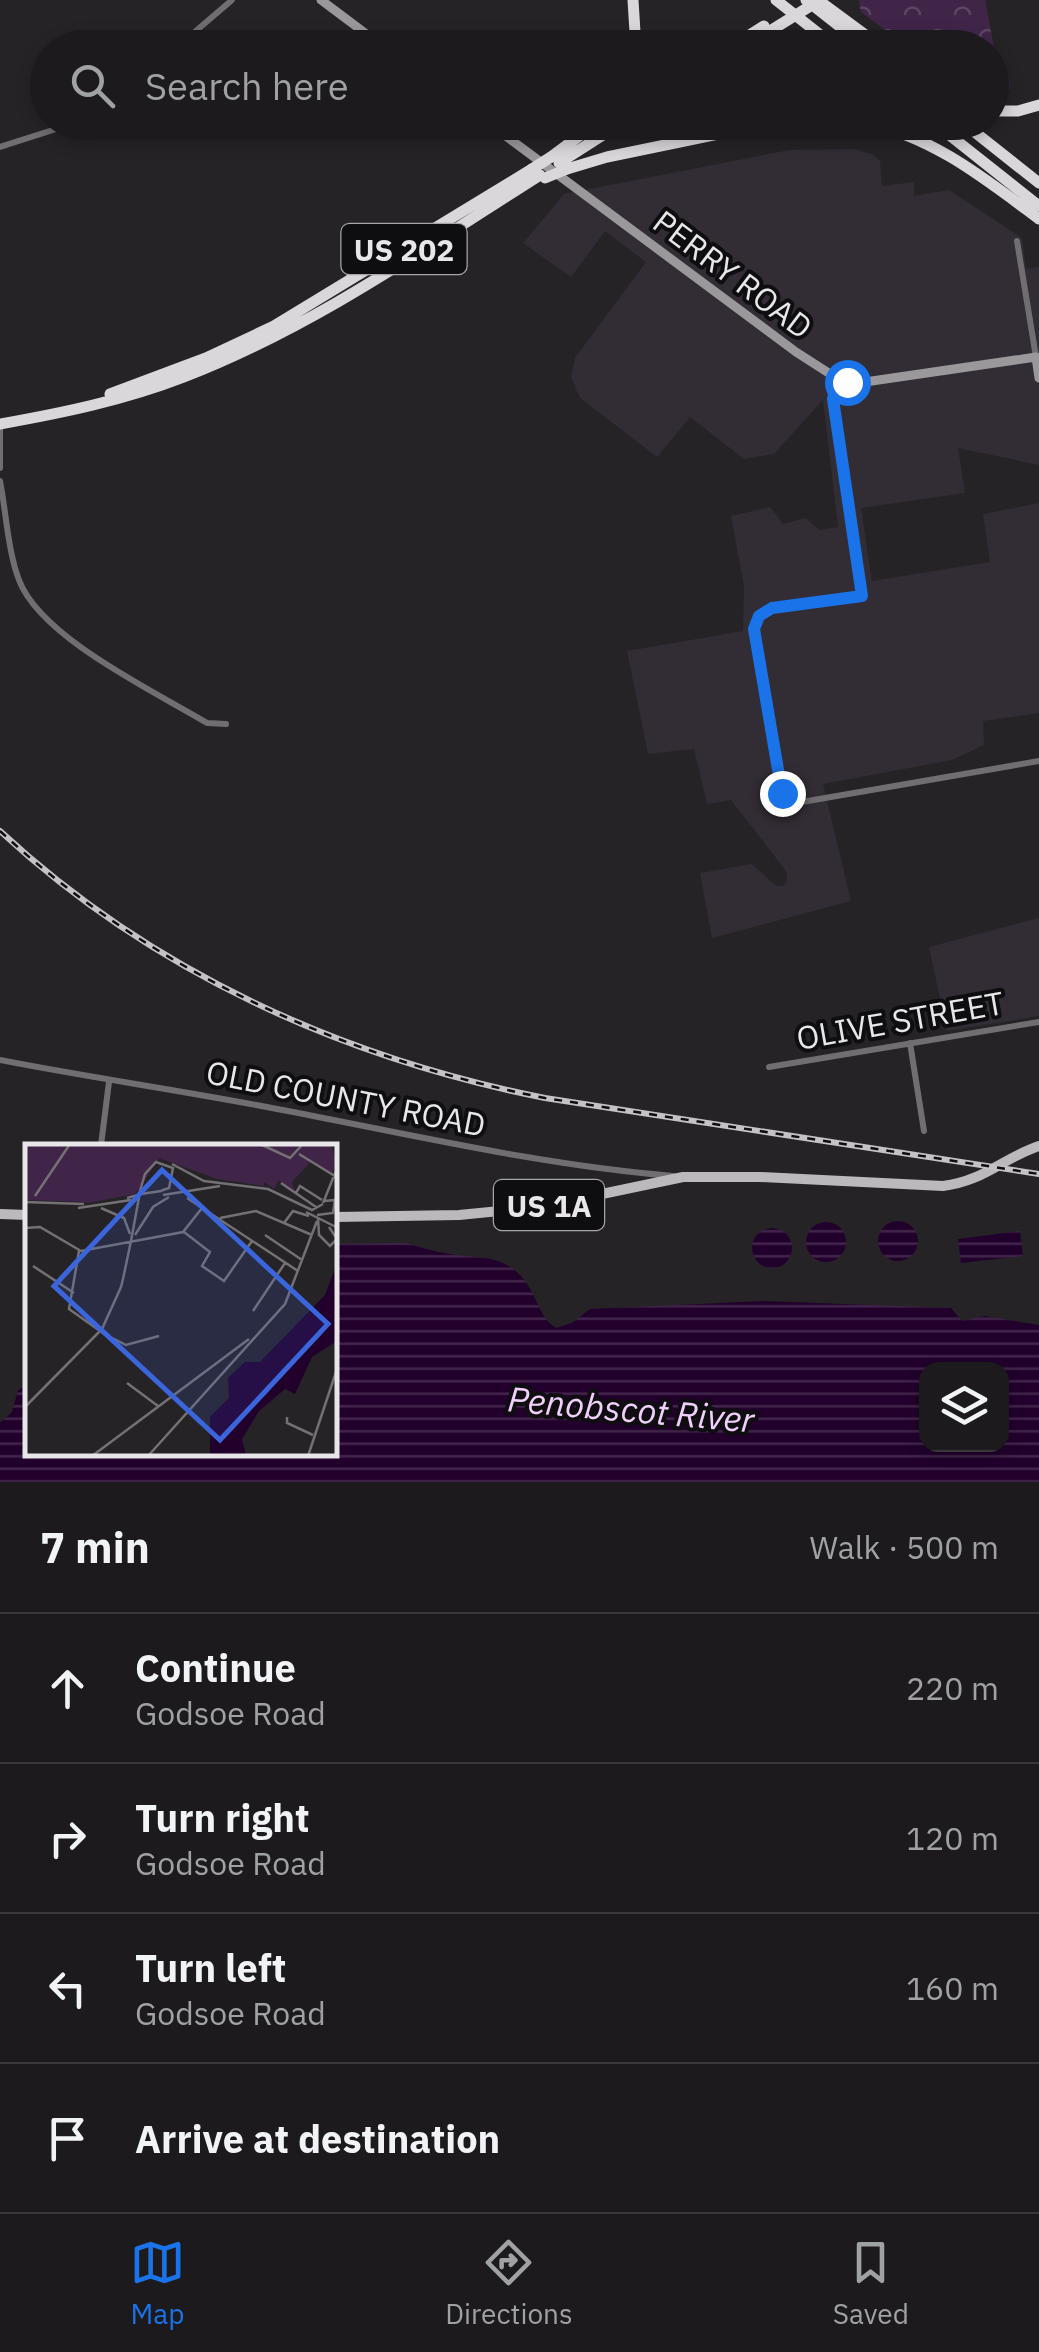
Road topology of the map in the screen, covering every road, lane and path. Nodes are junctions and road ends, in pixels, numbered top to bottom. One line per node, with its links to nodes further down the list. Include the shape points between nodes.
1 (232, 0): 8 (street)
2 (321, 0): 9 (street)
3 (634, 0): 10 (highway)
4 (776, 0): 13 (highway)
5 (806, 0): 7 (highway, bridge); 14 (highway)
6 (819, 0): 7 (highway, bridge); 15 (highway)
7 (767, 28): 11 (highway); 12 (highway)
8 (197, 30)
9 (361, 30)
10 (635, 30)
11 (763, 30)
12 (765, 30)
13 (814, 30)
14 (844, 30)
15 (858, 30)
16 (1039, 105): 17 (highway)
17 (1009, 111)
18 (30, 137): 28 (street)
19 (512, 140): 37 (street, PERRY ROAD)
20 (574, 140): 27 (highway)
21 (576, 140): 27 (highway)
22 (594, 140): 29 (highway)
23 (687, 140): 29 (highway)
24 (919, 140): 33 (highway)
25 (955, 140): 32 (highway)
26 (985, 140): 31 (highway)
27 (569, 144): 29 (highway, US 202)
28 (0, 147)
29 (559, 162): 30 (highway, US 202, bridge); 30 (highway, bridge)
30 (539, 174): 38 (highway, US 202, via 263,332); 38 (highway, US 202, via 262,343 162,385)
31 (1039, 182)
32 (1039, 206)
33 (1039, 219)
34 (1017, 241): 35 (street)
35 (1036, 357): 36 (street); 37 (street, via 865,382)
36 (1039, 378)
37 (838, 379): 43 (street, via 833,399 862,596 772,608 759,616 754,629 779,786 787,799 802,802)
38 (73, 408): 39 (highway, US 202)
39 (0, 424): 40 (street)
40 (0, 468)
41 (0, 481): 42 (street, via 19,580 37,610 61,633 207,723)
42 (226, 724)
43 (1039, 761)
44 (1039, 1022): 45 (street, OLIVE STREET)
45 (910, 1043): 47 (street, OLIVE STREET); 49 (street)
46 (0, 1060): 48 (street, OLD COUNTY ROAD)
47 (769, 1067)
48 (109, 1081): 50 (street); 52 (street, OLD COUNTY ROAD, via 548,1162)
49 (924, 1131)
50 (101, 1144)
51 (1039, 1146): 52 (main road, US 1A, via 971,1182 943,1186)
52 (683, 1177): 55 (main road, US 1A, via 540,1207)
53 (0, 1214): 54 (main road)
54 (25, 1215)
55 (338, 1217)

